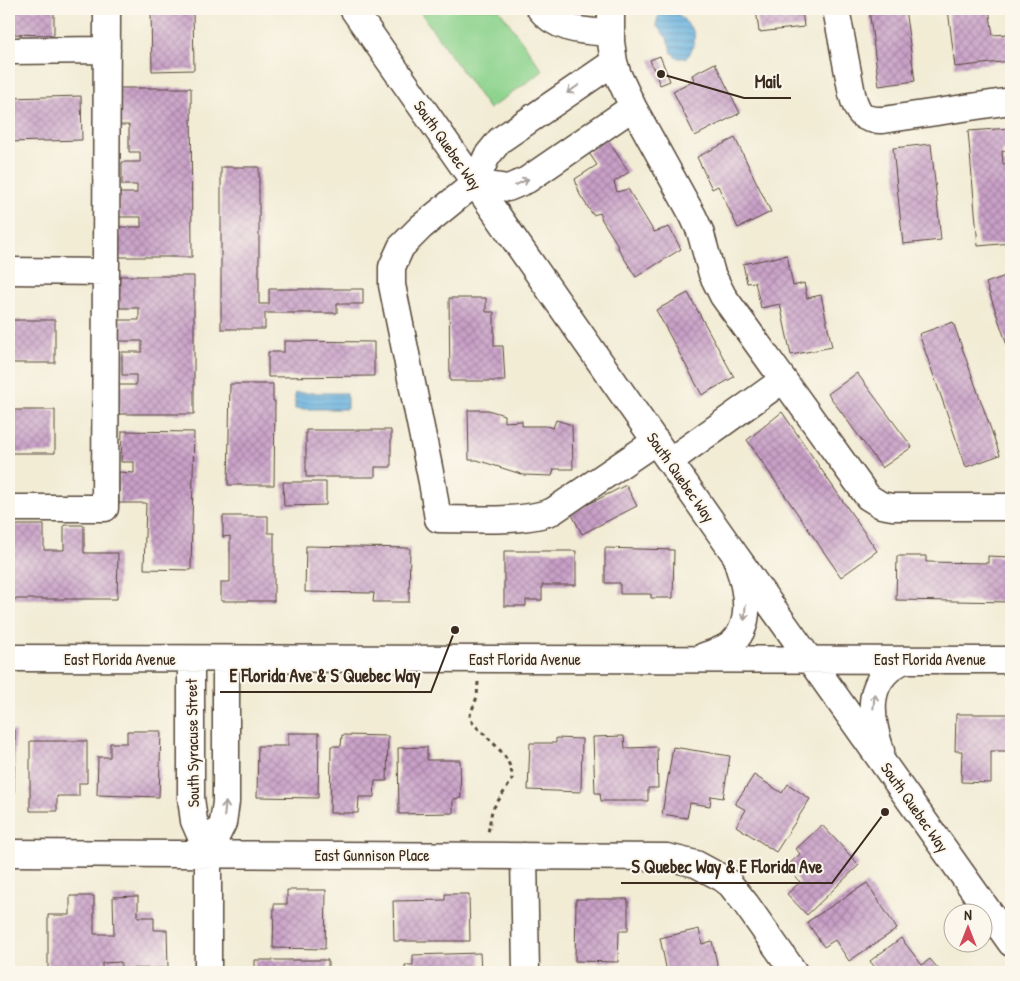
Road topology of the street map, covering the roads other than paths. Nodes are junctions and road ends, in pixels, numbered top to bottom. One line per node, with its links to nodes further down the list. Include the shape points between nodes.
1 (107, 9): 6 (street)
2 (353, 9): 11 (street, South Quebec Way)
3 (540, 9): 5 (street, via 550,19 566,27)
4 (836, 9): 9 (street, via 852,94 864,117 883,120)
5 (610, 21): 8 (street)
6 (107, 50): 7 (street); 13 (street)
7 (9, 51)
8 (614, 62): 10 (street); 11 (street, one-way to 11, via 500,140 487,156)
9 (1011, 101)
10 (633, 107): 11 (street, one-way to 10, via 508,188 527,180); 14 (street, via 700,230 719,288)
11 (475, 183): 15 (street, South Quebec Way); 15 (street, via 407,240 396,254 392,267 394,296 438,519 545,515)
12 (9, 271): 13 (street)
13 (106, 272): 17 (street, via 105,508)
14 (783, 380): 15 (street); 16 (street, via 872,500 892,507)
15 (663, 451): 18 (street, South Quebec Way)
16 (1011, 507)
17 (9, 508)
18 (731, 549): 20 (street, one-way to 20, via 745,596 742,630 730,645); 23 (street, South Quebec Way)
19 (9, 658): 21 (street, East Florida Avenue)
20 (699, 658): 22 (street, East Florida Avenue); 23 (street, East Florida Avenue)
21 (191, 659): 22 (street, East Florida Avenue); 28 (street, South Syracuse Street, via 191,798 194,821)
22 (226, 659): 28 (street, South Syracuse Street, one-way to 22, via 223,822 226,802)
23 (811, 659): 24 (street, East Florida Avenue); 26 (street, South Quebec Way)
24 (906, 660): 25 (street, East Florida Avenue); 26 (street, one-way to 24, via 874,724 873,699 880,678 895,664)
25 (1011, 660)
26 (886, 765): 30 (street, South Quebec Way)
27 (9, 853): 28 (street, East Gunnison Place)
28 (208, 854): 29 (street, East Gunnison Place); 31 (street, South Syracuse Street)
29 (524, 856): 32 (street); 33 (street, East Gunnison Place, via 667,857 696,864 730,884)
30 (1011, 943)
31 (208, 972)
32 (526, 972)
33 (794, 972)

